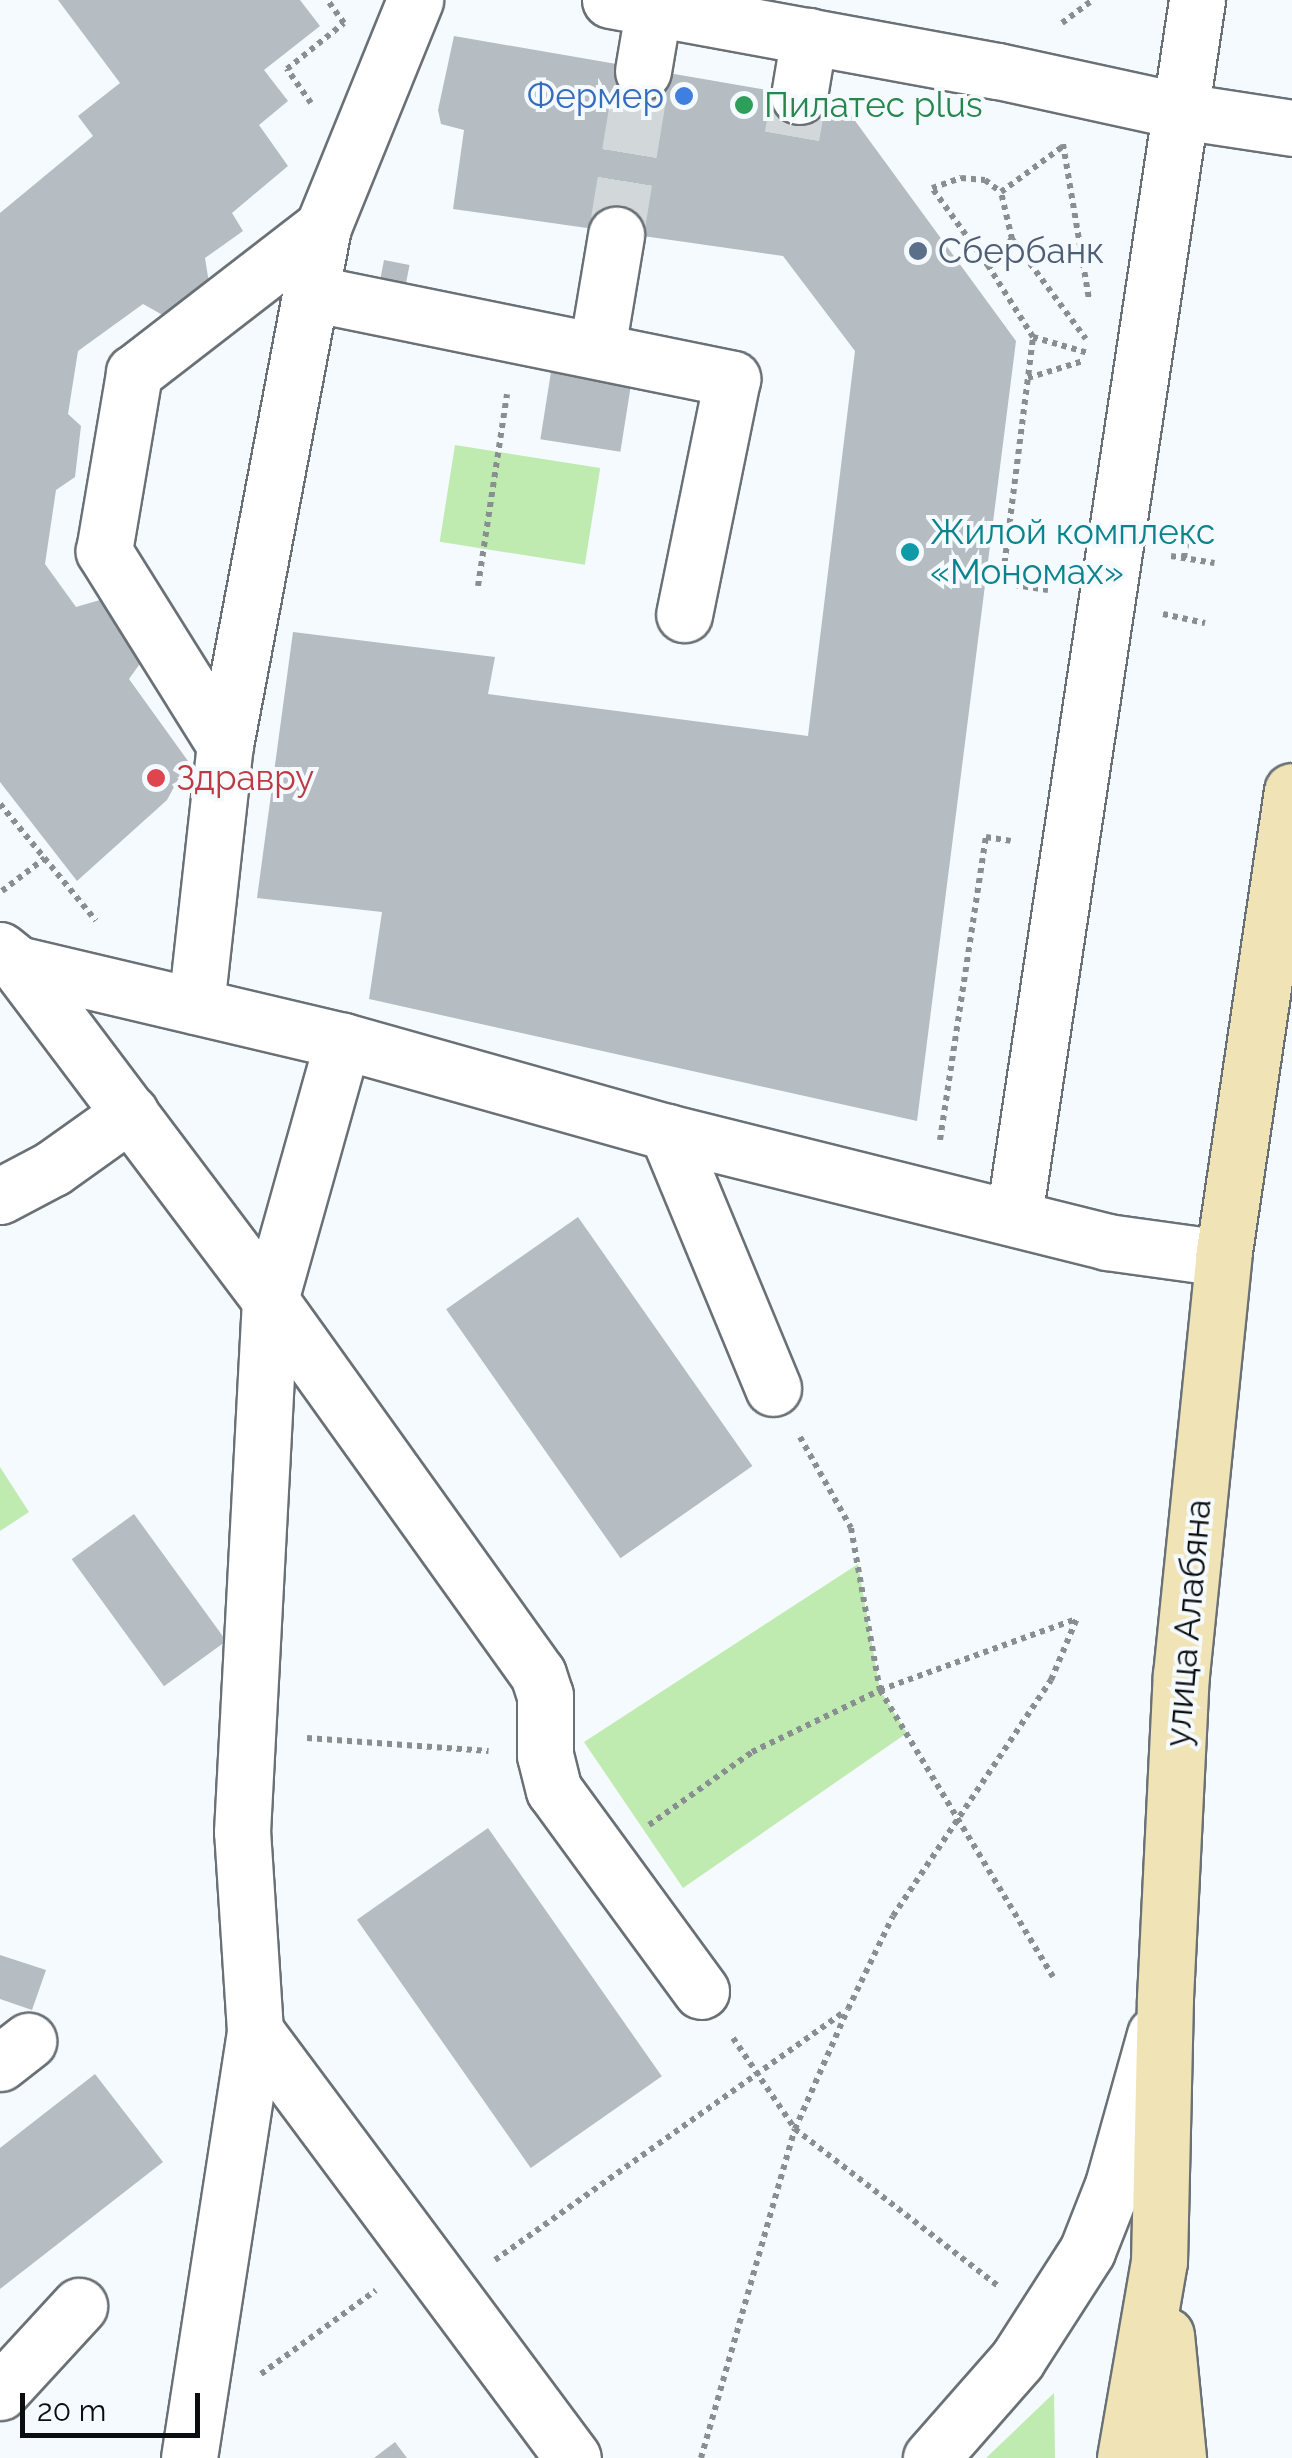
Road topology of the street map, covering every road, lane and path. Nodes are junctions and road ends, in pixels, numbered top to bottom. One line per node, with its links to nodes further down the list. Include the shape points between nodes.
1 (327, 0): 5 (path)
2 (415, 0): 14 (street)
3 (1197, 0): 10 (street)
4 (632, 3): 6 (street); 7 (street)
5 (344, 24)
6 (809, 36): 8 (street); 9 (street)
7 (643, 71)
8 (1073, 89): 10 (street); 12 (path)
9 (799, 96)
10 (1181, 111): 11 (street); 35 (street)
11 (1292, 128)
12 (1063, 146): 13 (path); 19 (path)
13 (1001, 192): 16 (path); 17 (path, via 984,180 962,178 932,188)
14 (323, 226): 18 (street); 32 (street, via 134,373 104,551)
15 (616, 235): 22 (street)
16 (1012, 239): 17 (path); 23 (path)
17 (989, 267): 21 (path)
18 (311, 292): 20 (street); 32 (street)
19 (1092, 318)
20 (516, 333): 22 (street); 29 (path)
21 (1033, 337): 23 (path); 24 (path)
22 (597, 349): 31 (street, via 732,379)
23 (1099, 356): 24 (path)
24 (1028, 378): 30 (path, via 1002,583)
25 (1187, 536): 27 (path)
26 (1158, 554): 27 (path)
27 (1184, 558): 28 (path)
28 (1214, 563)
29 (478, 586)
30 (1063, 592)
31 (684, 614)
32 (225, 745): 40 (street)
33 (1292, 791): 47 (main road, улица Алабяна)
34 (0, 804): 36 (path)
35 (1067, 850): 45 (path, via 986,837); 46 (street)
36 (45, 858): 37 (path); 38 (path)
37 (0, 893)
38 (88, 912)
39 (9, 957): 40 (street); 42 (street)
40 (196, 1006): 41 (street)
41 (343, 1041): 43 (street); 48 (street)
42 (130, 1113): 44 (street); 48 (street)
43 (667, 1132): 45 (street); 49 (street)
44 (0, 1196)
45 (933, 1196): 46 (street)
46 (1014, 1216): 47 (street, via 1107,1242)
47 (1223, 1258): 57 (main road, улица Алабяна, via 1181,1675)
48 (270, 1300): 51 (street); 52 (street, via 538,1674 545,1694)
49 (773, 1388): 50 (path, via 851,1528)
50 (880, 1690): 53 (path); 53 (path, via 1077,1618 1051,1680); 54 (path, via 752,1752)
51 (247, 1734): 52 (path); 59 (street, via 242,1832)
52 (545, 1756): 56 (street, via 554,1790)
53 (960, 1820): 55 (path); 58 (path, via 893,1916)
54 (643, 1829)
55 (1053, 1978)
56 (701, 1991): 60 (path)
57 (1165, 1998): 62 (main road, улица Алабяна); 70 (street, via 1087,2251 1017,2360)
58 (848, 2009): 60 (path); 61 (path)
59 (255, 2031): 63 (street); 67 (street)
60 (758, 2075): 61 (path); 63 (path)
61 (795, 2129): 64 (path); 69 (path)
62 (1159, 2262): 71 (main road, улица Алабяна); 72 (main road)
63 (436, 2274): 67 (path); 68 (street)
64 (1011, 2296)
65 (79, 2306): 66 (street)
66 (0, 2392)
67 (192, 2440)
68 (573, 2458)
69 (701, 2458)
70 (931, 2458)
71 (1126, 2458)
72 (1178, 2458)

